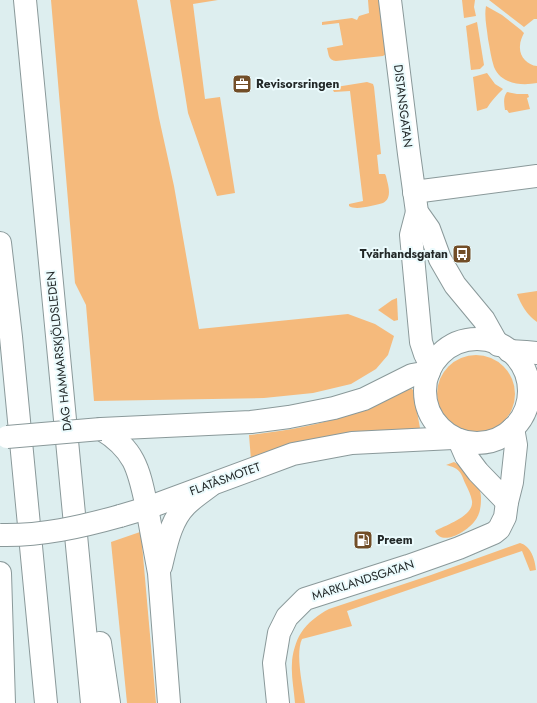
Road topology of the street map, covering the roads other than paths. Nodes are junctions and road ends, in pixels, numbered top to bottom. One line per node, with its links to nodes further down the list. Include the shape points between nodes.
1 (24, 0): 13 (street, DAG HAMMARSKJÖLDSLEDEN)
2 (390, 0): 4 (street, DISTANSGATAN)
3 (537, 176): 4 (street)
4 (416, 202): 6 (street, DISTANSGATAN, via 440,259 455,285); 8 (street, DISTANSGATAN, via 411,235 421,342)
5 (0, 243): 21 (street)
6 (504, 348): 7 (street); 8 (street, via 488,341 477,340 455,344 446,350); 9 (street, via 520,362 528,384 528,400)
7 (537, 353)
8 (430, 369): 10 (street, via 364,399 289,417 251,422); 12 (street, via 425,395 428,410 441,429)
9 (523, 421): 12 (street, FLATÅSMOTET, via 501,437 488,442 473,443); 15 (street, MARKLANDSGATAN)
10 (108, 431): 11 (street, bridge); 16 (street, via 125,448 136,466)
11 (2, 438)
12 (456, 439): 14 (street, FLATÅSMOTET, via 352,443 293,454); 15 (street, via 478,472)
13 (69, 462): 22 (street, DAG HAMMARSKJÖLDSLEDEN); 23 (street, via 90,572)
14 (200, 491): 16 (street, FLATÅSMOTET); 19 (street, via 185,506 169,534)
15 (506, 502): 25 (street, MARKLANDSGATAN, via 505,517 494,533 459,548 305,599 287,617 279,633 274,663)
16 (147, 508): 17 (street, FLATÅSMOTET, bridge, via 90,525 50,532); 19 (street)
17 (0, 535)
18 (0, 573): 20 (street)
19 (159, 573): 24 (street)
20 (4, 703)
21 (46, 703)
22 (92, 703)
23 (109, 703)
24 (169, 703)
25 (278, 703)

